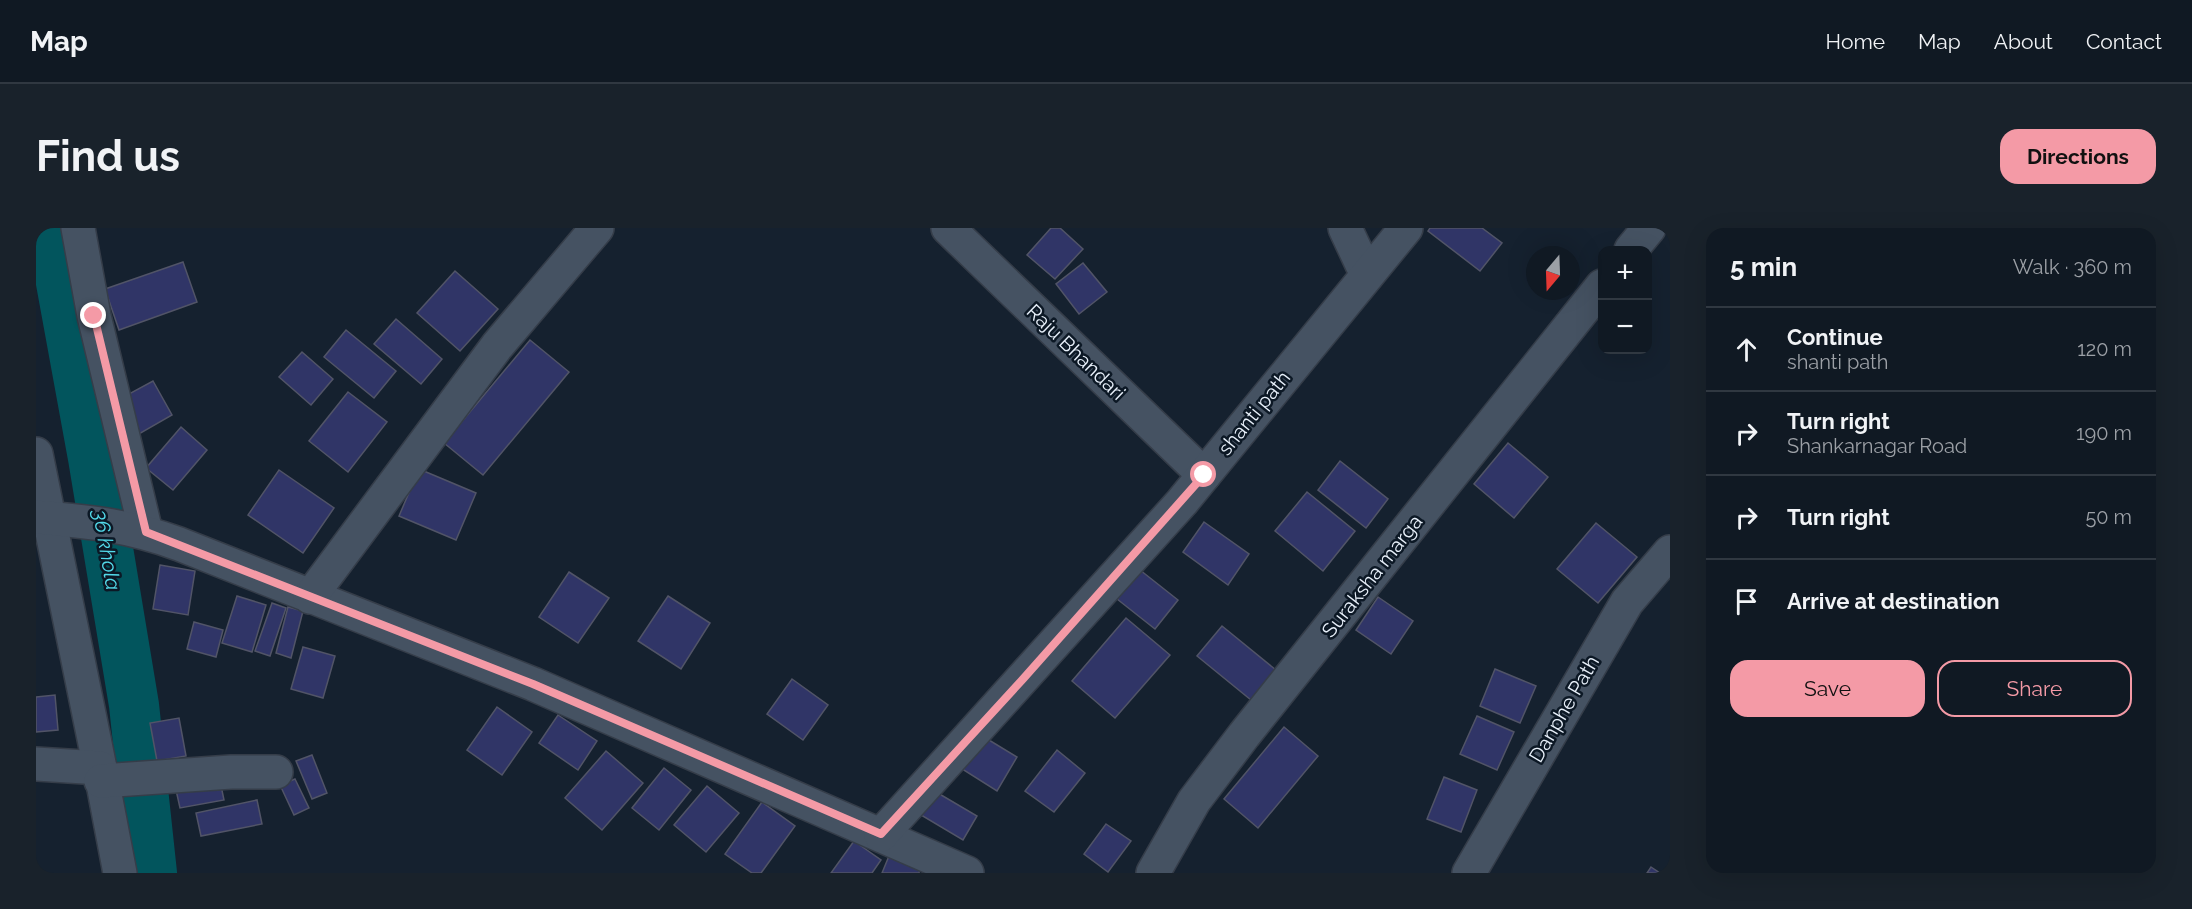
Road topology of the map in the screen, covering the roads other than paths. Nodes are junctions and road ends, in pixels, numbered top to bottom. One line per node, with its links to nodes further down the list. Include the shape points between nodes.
1 (78, 228): 13 (street)
2 (597, 228): 15 (street, via 497,346)
3 (948, 228): 11 (street, Raju Bhandari)
4 (1345, 228): 8 (street)
5 (1406, 228): 8 (street, shanti path)
6 (1649, 228): 7 (street)
7 (1634, 246)
8 (1367, 275): 11 (street, shanti path)
9 (1598, 291): 22 (street, Suraksha marga, via 1208,782)
10 (36, 454): 12 (street)
11 (1204, 475): 19 (street, shanti path)
12 (43, 508): 13 (street, via 85,521); 18 (street)
13 (133, 529): 15 (street)
14 (1670, 552): 23 (street, Danphe Path, via 1627,602)
15 (310, 597): 19 (street, via 533,684)
16 (36, 764): 18 (street)
17 (276, 772): 18 (street)
18 (109, 776): 20 (street)
19 (881, 834): 21 (street)
20 (120, 873)
21 (967, 873)
22 (1153, 873)
23 (1468, 873)

